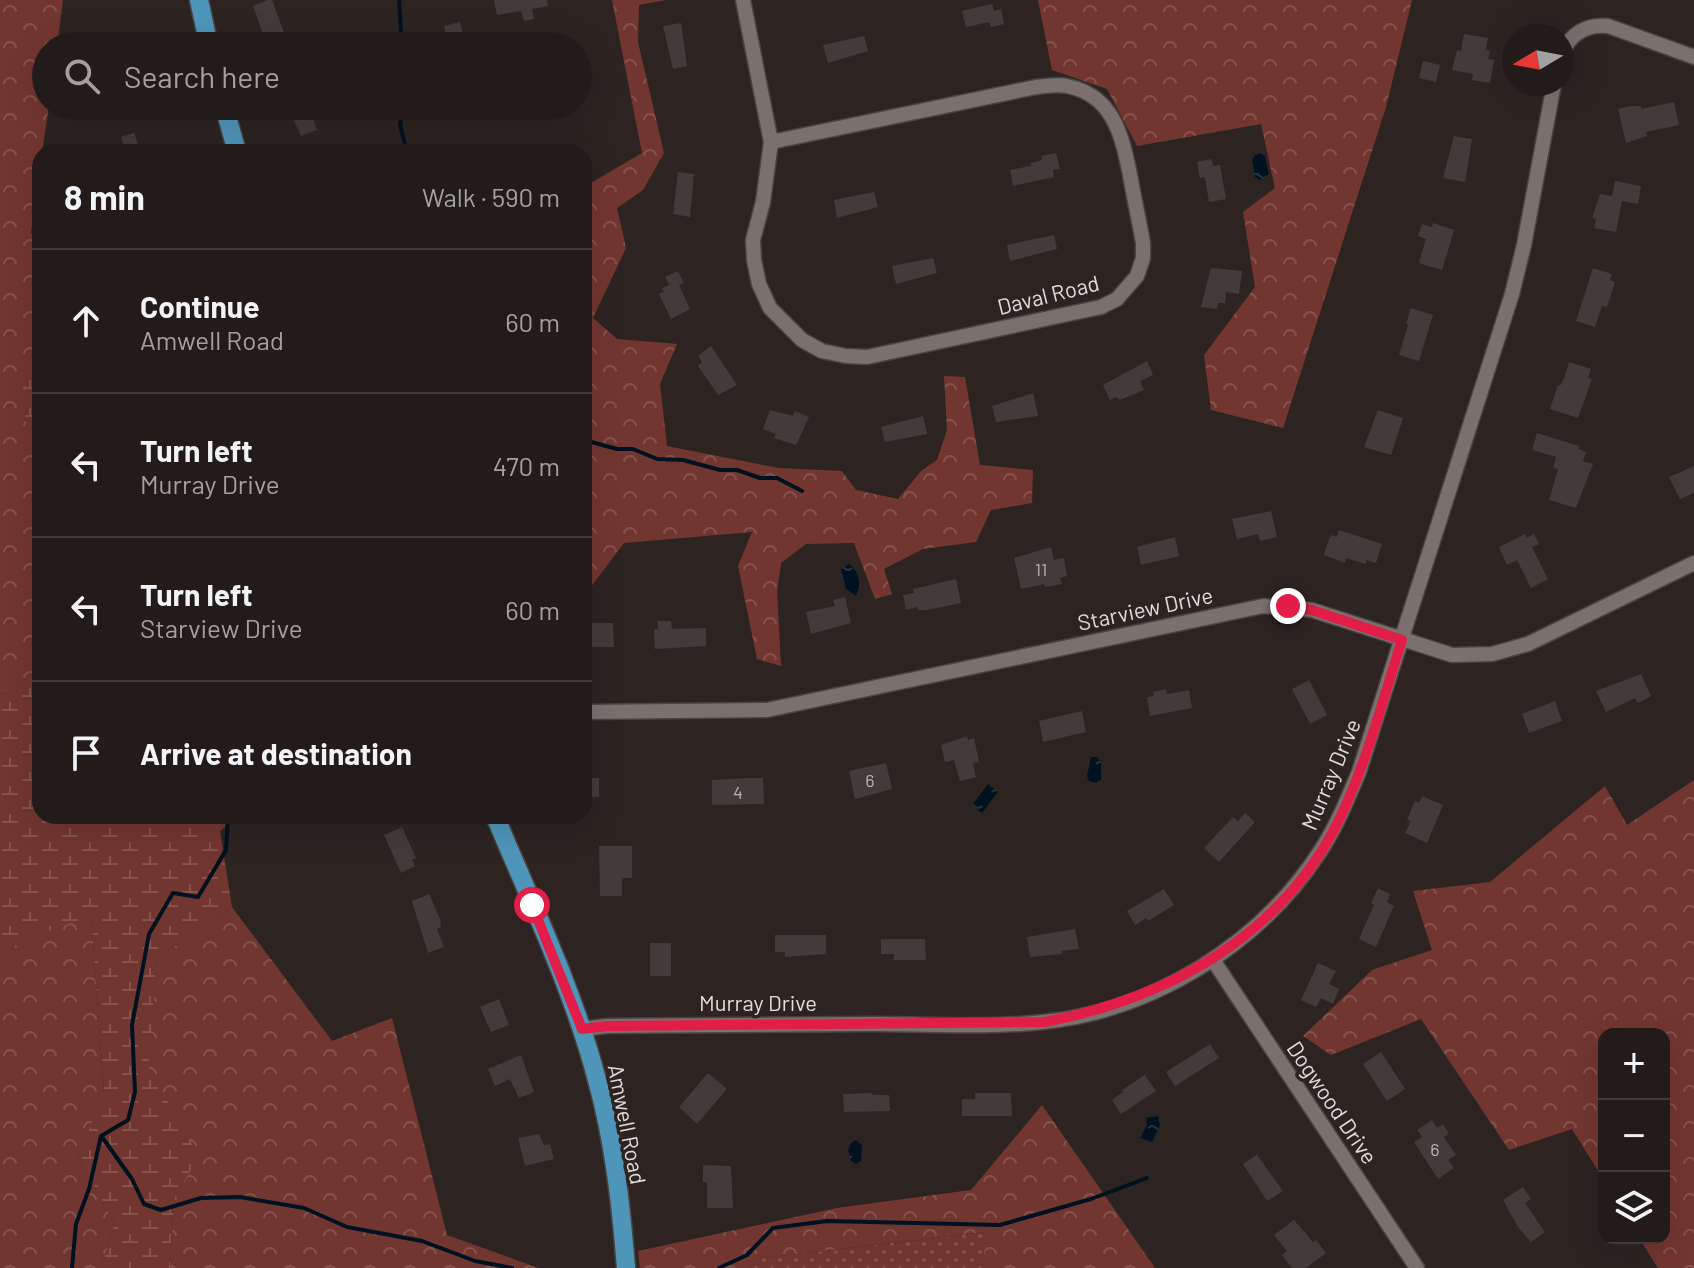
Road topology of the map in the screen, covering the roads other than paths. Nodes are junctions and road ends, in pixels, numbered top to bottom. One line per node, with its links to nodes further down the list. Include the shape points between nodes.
1 (199, 0): 3 (main road)
2 (743, 0): 8 (street, Daval Road)
3 (206, 32)
4 (1574, 35): 5 (street, via 1608,26)
5 (1694, 57)
6 (1552, 96): 11 (street, Murray Drive, via 1512,294)
7 (228, 120): 9 (main road)
8 (771, 142): 8 (street, Daval Road, via 1036,87 1064,85 1086,92 1102,102 1123,142 1143,243 1137,276 1117,299 1082,313 867,357 822,351 783,324 759,284 753,240)
9 (235, 144)
10 (1694, 563): 11 (street, Starview Drive, via 1509,650 1452,655)
11 (1402, 640): 12 (street, Starview Drive, via 1312,610 1263,606 780,708); 14 (street, Murray Drive, via 1359,772 1319,854 1276,906)
12 (592, 712)
13 (498, 824): 15 (main road, Amwell Road)
14 (1213, 960): 15 (street, Murray Drive, via 1126,1002 1045,1022); 17 (street, Dogwood Drive)
15 (582, 1029): 16 (main road, Amwell Road, via 608,1131)
16 (626, 1268)
17 (1417, 1268)

